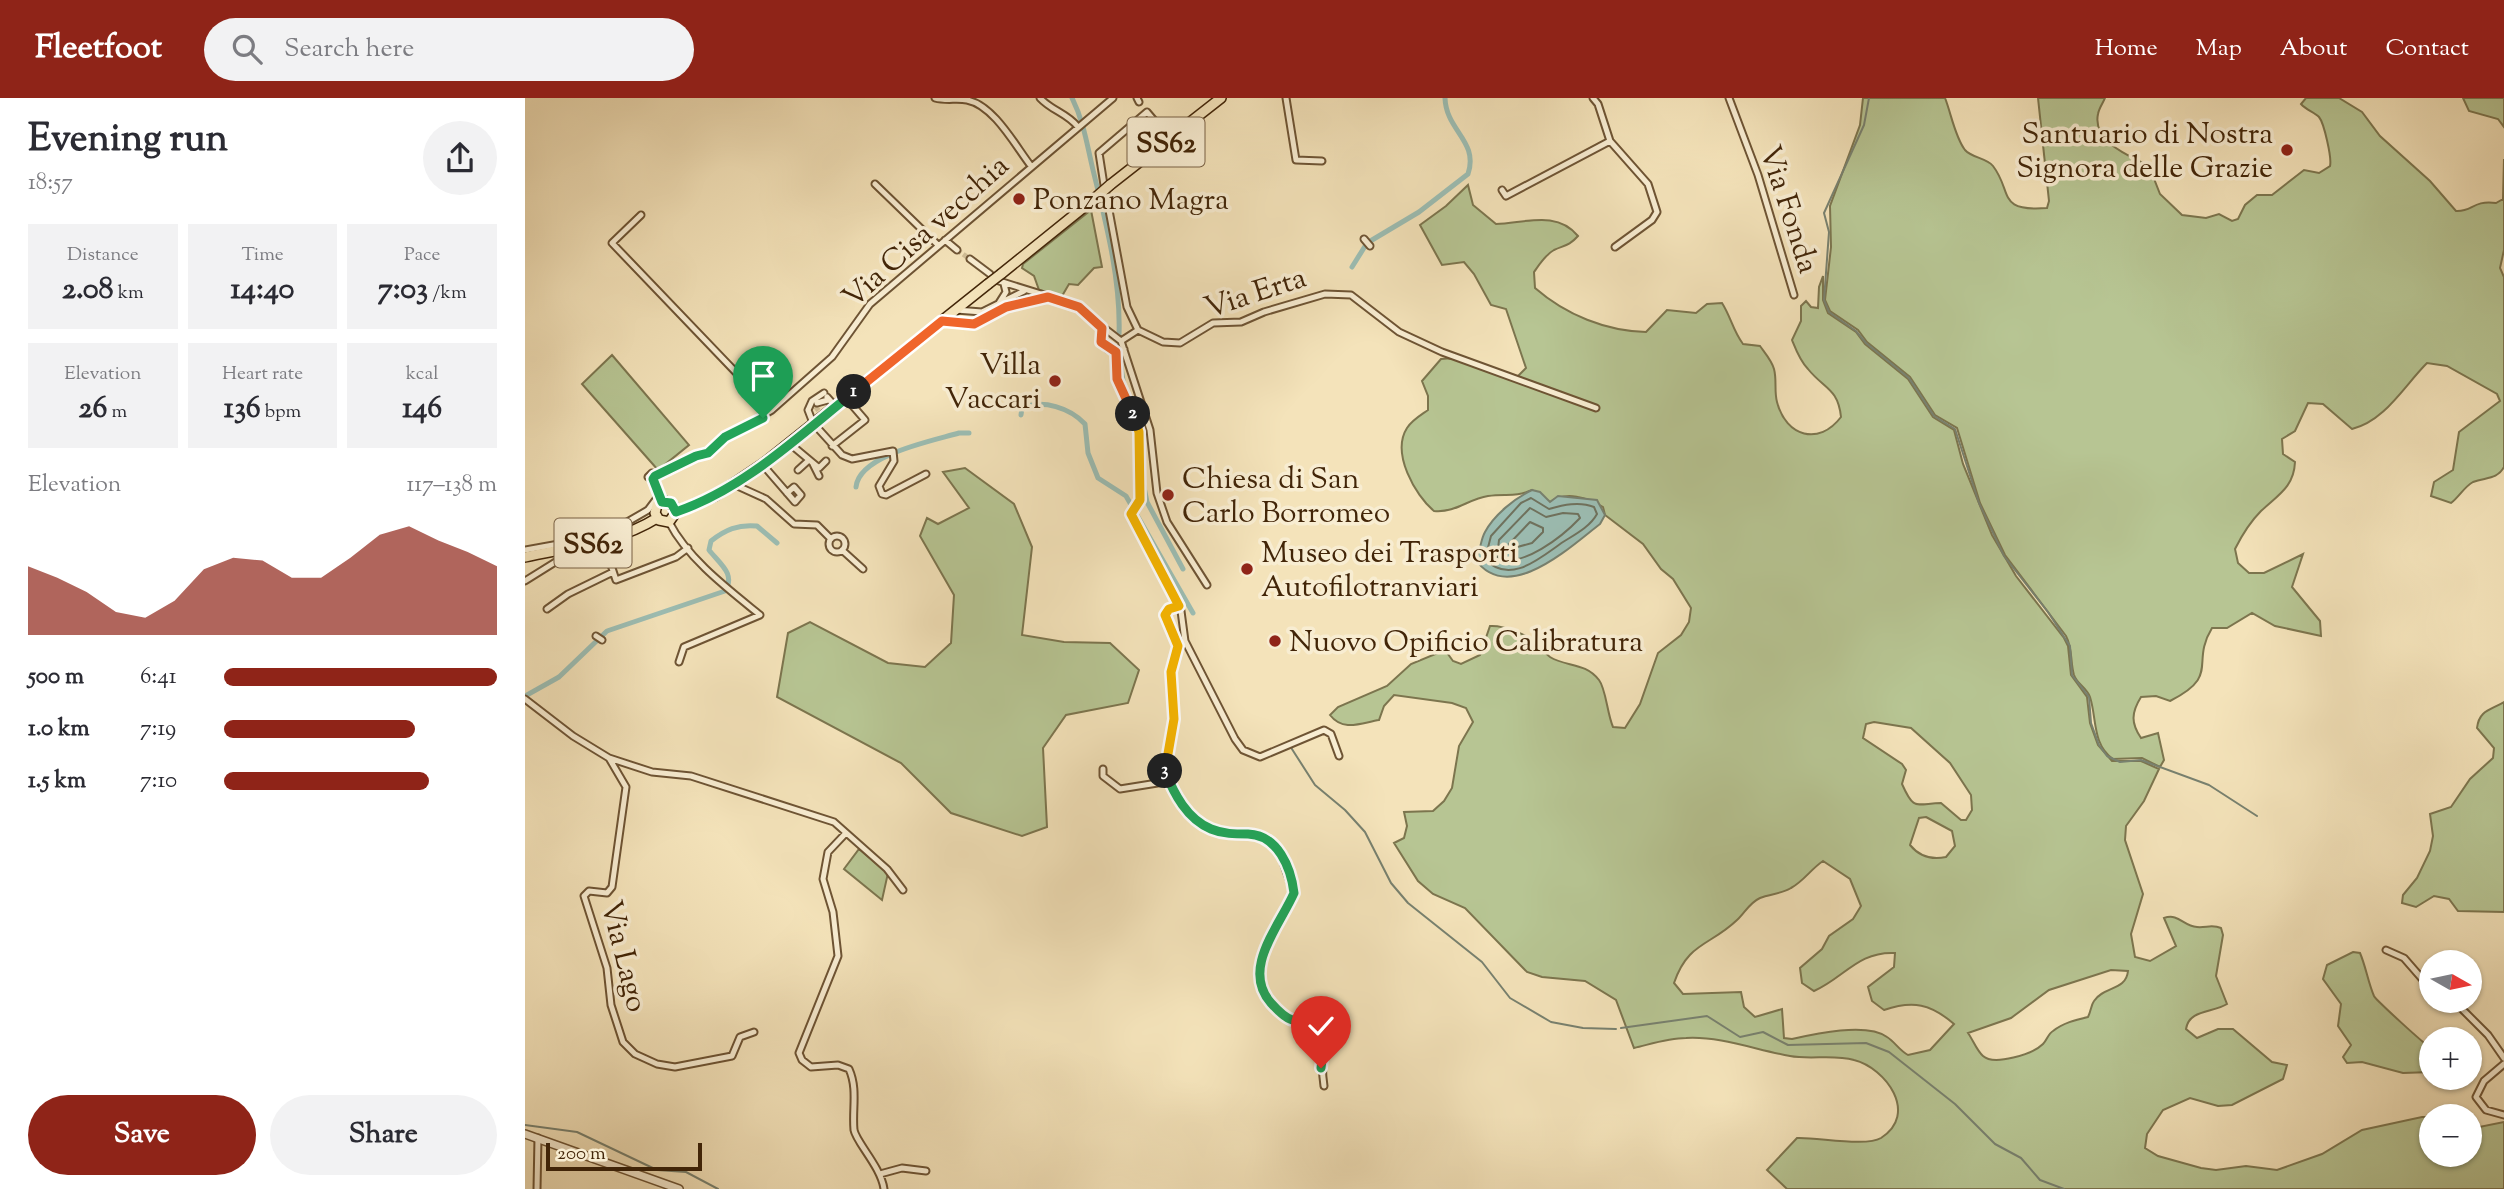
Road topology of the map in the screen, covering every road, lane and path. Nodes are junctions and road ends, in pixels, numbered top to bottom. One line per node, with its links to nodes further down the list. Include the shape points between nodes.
1 (935, 98): 12 (street, via 965,99 984,109)
2 (1040, 98): 8 (street)
3 (1113, 98): 8 (street, Via Cisa vecchia)
4 (1221, 98): 14 (main road, SS62)
5 (1286, 98): 11 (street, via 1296,160)
6 (1593, 98): 10 (street)
7 (1729, 98): 27 (street, Via Fonda)
8 (1080, 126): 12 (street, Via Cisa vecchia)
9 (1164, 132): 14 (street, via 1147,112 1116,136 1099,153)
10 (1610, 141): 15 (street, via 1506,196); 21 (street, via 1648,184 1657,212)
11 (1322, 161)
12 (1031, 166): 18 (street, Via Cisa vecchia)
13 (875, 184): 19 (street)
14 (1107, 188): 25 (main road, SS62, bridge); 37 (street, via 1127,307)
15 (1502, 190)
16 (641, 215): 45 (street, via 612,243)
17 (1364, 239): 20 (street)
18 (945, 240): 19 (street, Via Cisa vecchia); 22 (street)
19 (939, 245): 45 (street, Via Cisa vecchia, via 870,304 832,357)
20 (1370, 246)
21 (1615, 247)
22 (957, 250)
23 (970, 259): 24 (street)
24 (989, 279): 25 (main road, SS62, bridge); 29 (main road, SS62)
25 (1001, 280): 26 (street); 31 (street, via 1006,292)
26 (1024, 291): 28 (street); 30 (street); 31 (street)
27 (1794, 295)
28 (1048, 297): 30 (street); 36 (street, via 1079,307)
29 (969, 299): 32 (main road, SS62); 33 (street)
30 (1022, 303): 35 (street)
31 (996, 305): 33 (street, via 982,313)
32 (956, 310): 33 (street); 34 (main road, SS62); 35 (street)
33 (972, 312)
34 (942, 321): 35 (street); 41 (main road, SS62)
35 (965, 324)
36 (1102, 328): 38 (street); 40 (street, via 1103,345)
37 (1138, 330): 38 (street); 43 (street, Via Erta, via 1163,342 1179,343 1213,323 1241,322 1325,293 1351,295 1399,331 1442,352)
38 (1121, 341): 39 (street)
39 (1124, 349): 40 (street); 70 (street, via 1150,430 1157,493 1185,554)
40 (1116, 352): 71 (street, via 1117,379 1139,432 1140,500 1134,522)
41 (846, 398): 42 (main road, SS62); 47 (street, via 865,420)
42 (828, 399): 44 (main road, SS62); 44 (street); 44 (street)
43 (1596, 408)
44 (812, 409): 46 (main road, SS62); 47 (street)
45 (772, 410): 56 (street, Via Cisa vecchia, via 725,437 708,453 654,477)
46 (789, 443): 48 (street); 50 (main road, SS62)
47 (832, 446): 52 (street, via 852,460 894,454 879,486 881,494)
48 (810, 461): 49 (street, via 819,468); 51 (street); 53 (street)
49 (826, 461)
50 (762, 464): 54 (main road, SS62); 55 (street)
51 (798, 470)
52 (926, 474)
53 (819, 476)
54 (733, 484): 57 (main road, SS62); 60 (street, via 766,499 794,524 817,526)
55 (787, 492)
56 (661, 498): 57 (main road, SS62); 58 (main road, SS62, via 655,510); 64 (street, via 603,536)
57 (676, 512): 59 (main road, SS62)
58 (657, 519): 59 (main road, SS62); 61 (main road, SS62, via 633,533)
59 (669, 522): 63 (street)
60 (831, 539): 65 (street, via 831,550); 65 (street, via 842,539)
61 (603, 541): 62 (main road, SS62); 68 (street)
62 (591, 543): 66 (main road, SS62); 69 (street, via 584,554 557,561)
63 (688, 548): 68 (street, via 616,580); 73 (street, via 760,615 684,647)
64 (525, 550)
65 (842, 550): 67 (street)
66 (525, 557)
67 (863, 569)
68 (613, 572): 72 (street)
69 (525, 581)
70 (1207, 585)
71 (1179, 606): 75 (street, via 1185,641 1243,750 1268,755 1322,730 1331,734); 78 (street, via 1165,615 1178,646 1171,672 1174,719 1165,765)
72 (547, 609)
73 (679, 663)
74 (526, 700): 76 (street, Via Lago)
75 (1339, 756)
76 (609, 758): 79 (street, Via Lago, via 652,772 691,776 809,813 834,822); 84 (street, Via Lago, via 626,788 612,887 607,893 589,891 583,896 607,968 611,1005 624,1042 635,1054 675,1067 732,1056 740,1037)
77 (1103, 769): 78 (street, via 1106,780 1121,789)
78 (1170, 781): 87 (street, via 1196,821 1211,830 1258,836 1278,848 1283,857 1294,893 1263,954 1258,974 1267,998 1289,1021 1328,1010 1338,1016 1321,1056)
79 (846, 834): 80 (street, Via Lago, via 887,869); 92 (street, via 828,852 823,879 838,956 799,1053 811,1067 849,1069 856,1106 854,1132)
80 (903, 890)
81 (2386, 950): 82 (street, via 2404,958)
82 (2419, 975)
83 (2466, 1013): 85 (street)
84 (754, 1032)
85 (2504, 1058)
86 (2504, 1064): 88 (street, via 2484,1081 2476,1097 2486,1111)
87 (1324, 1086)
88 (2504, 1115)
89 (525, 1134): 90 (street)
90 (538, 1138): 93 (street); 94 (street)
91 (926, 1171): 92 (street, via 902,1168)
92 (880, 1174): 95 (street)
93 (537, 1189)
94 (679, 1189)
95 (884, 1189)

